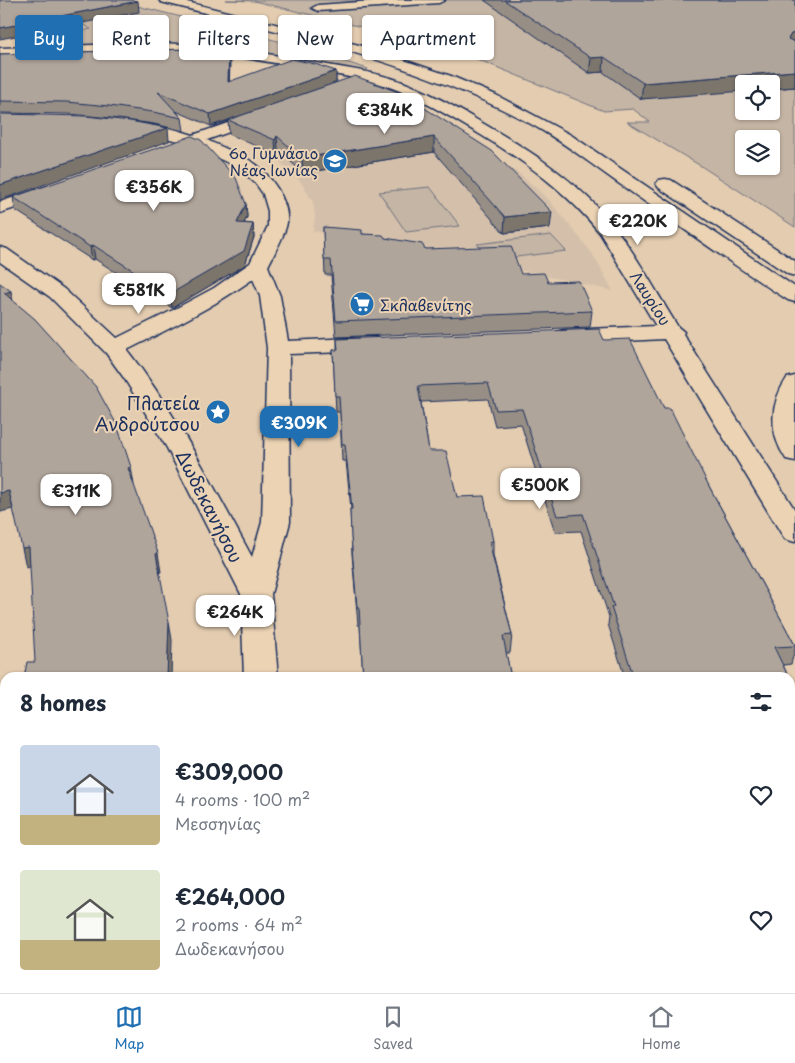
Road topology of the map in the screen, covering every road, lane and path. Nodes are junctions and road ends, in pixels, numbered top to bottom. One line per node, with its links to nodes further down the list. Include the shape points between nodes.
1 (166, 0): 19 (street, via 384,55 482,93 567,139)
2 (196, 0): 8 (street, via 400,50 477,78)
3 (439, 0): 4 (street)
4 (318, 8)
5 (0, 52): 6 (street, Λαυρίου, via 204,49)
6 (371, 77): 7 (street); 20 (street, Λαυρίου, via 402,87 479,127 566,186 590,207 608,231)
7 (343, 87)
8 (541, 108)
9 (278, 110): 11 (street)
10 (113, 125): 11 (street)
11 (193, 140): 12 (street); 17 (street, via 245,164 272,194 277,226)
12 (166, 150)
13 (650, 174): 18 (street)
14 (64, 185): 15 (street)
15 (0, 208)
16 (0, 253): 23 (street, Δωδεκανήσου, via 57,293)
17 (258, 266): 23 (street, via 181,315); 24 (street, via 270,296)
18 (795, 270)
19 (795, 296)
20 (673, 332): 21 (street); 27 (street, Λαυρίου)
21 (544, 338)
22 (396, 343): 24 (street)
23 (114, 348): 28 (street, Δωδεκανήσου, via 180,448)
24 (278, 348): 28 (street, via 276,522)
25 (795, 383): 26 (street, via 790,389 784,416)
26 (795, 453)
27 (795, 532)
28 (256, 594): 29 (street, Δωδεκανήσου)
29 (261, 672)

